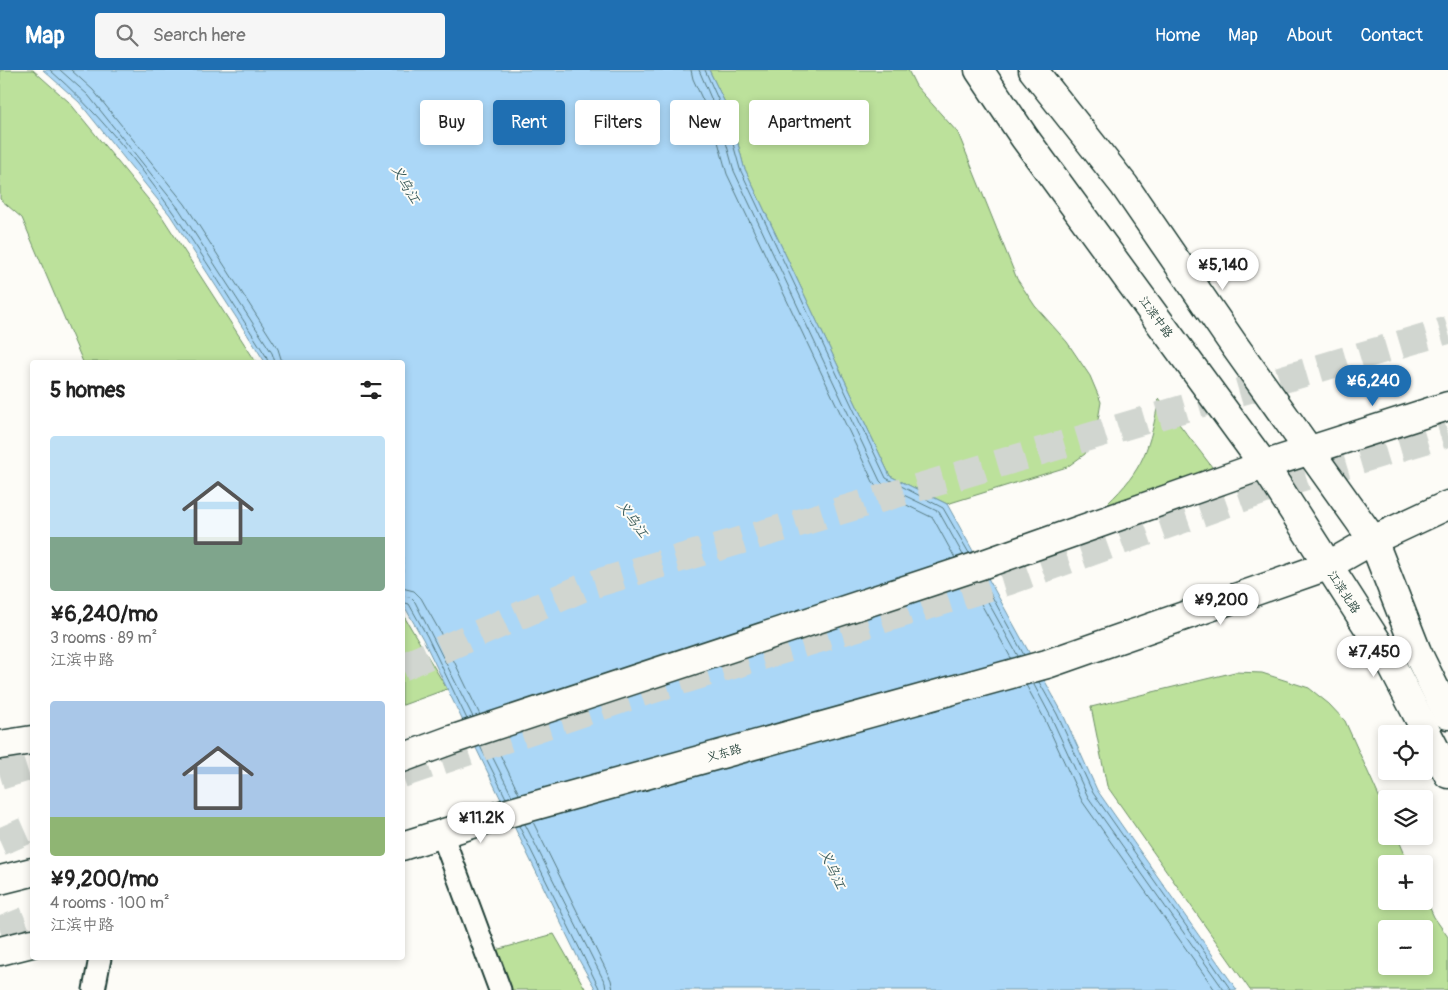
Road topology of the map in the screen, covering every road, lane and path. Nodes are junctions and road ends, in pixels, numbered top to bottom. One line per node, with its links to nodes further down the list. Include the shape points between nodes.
1 (979, 70): 5 (main road, 江滨中路, via 1024,137)
2 (1033, 70): 4 (main road, via 1124,185)
3 (1448, 406): 4 (main road)
4 (1310, 449): 5 (main road); 7 (main road)
5 (1264, 465): 8 (main road, 江滨中路); 12 (main road, via 981,565)
6 (1448, 505): 7 (main road, 义东路)
7 (1373, 540): 8 (main road, 义东路); 9 (main road, via 1418,652)
8 (1327, 566): 13 (main road, 江滨北路, via 1389,660); 14 (main road, 义东路, via 1047,664)
9 (1448, 715)
10 (30, 740): 11 (main road)
11 (0, 745)
12 (405, 757)
13 (1448, 774)
14 (442, 834): 15 (main road, 义东路); 22 (street)
15 (405, 845)
16 (30, 872): 17 (main road)
17 (0, 880)
18 (30, 944): 19 (main road)
19 (0, 951)
20 (100, 960): 21 (street)
21 (94, 990)
22 (500, 990)

